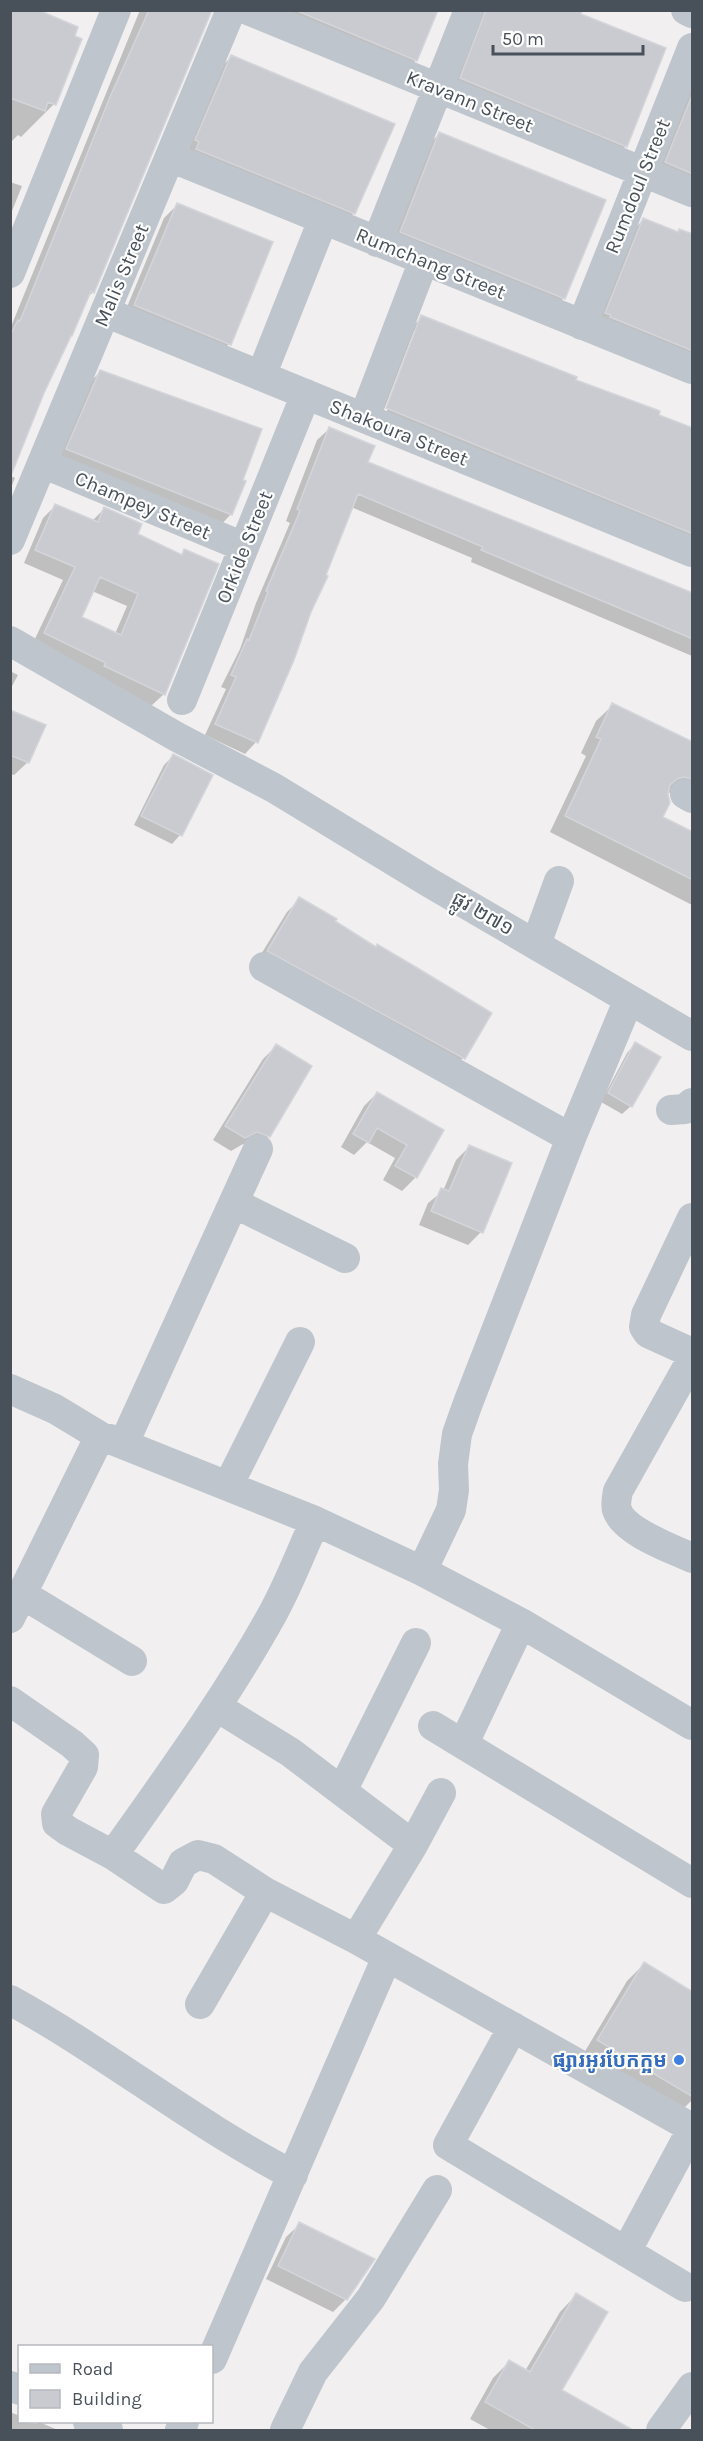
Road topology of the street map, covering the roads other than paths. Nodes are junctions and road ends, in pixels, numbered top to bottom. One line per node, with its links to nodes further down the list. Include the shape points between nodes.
1 (116, 10): 15 (street)
2 (231, 10): 9 (street, Malis Street)
3 (248, 10): 8 (street, Kravann Street)
4 (469, 10): 8 (street)
5 (686, 10): 6 (street)
6 (693, 13)
7 (693, 48): 10 (street, Rumdoul Street)
8 (438, 88): 10 (street, Kravann Street); 13 (street)
9 (170, 157): 12 (street, Rumchang Street); 16 (street, Malis Street)
10 (643, 171): 11 (street, Kravann Street); 17 (street, Rumdoul Street)
11 (693, 192)
12 (323, 220): 13 (street, Rumchang Street); 19 (street)
13 (377, 242): 14 (street, Rumchang Street)
14 (424, 261): 17 (street, Rumchang Street); 21 (street)
15 (10, 273)
16 (105, 312): 19 (street, Shakoura Street); 22 (street, Malis Street)
17 (582, 325): 18 (street, Rumchang Street)
18 (693, 369)
19 (261, 376): 20 (street, Shakoura Street)
20 (306, 394): 21 (street, Shakoura Street); 24 (street, Orkide Street)
21 (364, 417): 25 (street, Shakoura Street)
22 (42, 464): 23 (street, Malis Street); 24 (street, Champey Street)
23 (10, 540)
24 (244, 547): 27 (street, Orkide Street)
25 (693, 552)
26 (10, 641): 29 (street, ផ្លូវ ២៧១, via 274,788)
27 (182, 700)
28 (559, 881): 29 (street)
29 (536, 944): 31 (street, ផ្លូវ ២៧១)
30 (264, 967): 33 (street)
31 (630, 999): 32 (street, ផ្លូវ ២៧១); 33 (street)
32 (693, 1036)
33 (571, 1138): 46 (street, via 468,1402 453,1464 451,1510)
34 (258, 1149): 35 (street)
35 (234, 1203): 37 (street); 42 (street)
36 (693, 1218): 39 (street, via 646,1315 644,1327 648,1333)
37 (345, 1258)
38 (300, 1342): 43 (street)
39 (693, 1353)
40 (693, 1359): 45 (street, via 618,1491 616,1509 633,1529)
41 (10, 1389): 42 (street)
42 (114, 1440): 43 (street); 47 (street, via 96,1444)
43 (228, 1486): 44 (street)
44 (315, 1521): 46 (street); 52 (street, via 274,1611)
45 (693, 1558)
46 (422, 1571): 48 (street)
47 (16, 1606): 50 (street)
48 (521, 1623): 53 (street); 55 (street)
49 (416, 1643): 56 (street)
50 (132, 1661)
51 (10, 1701): 59 (street, via 84,1755 83,1767 56,1814 57,1823)
52 (217, 1707): 56 (street, via 290,1752); 59 (street)
53 (693, 1725)
54 (433, 1726): 55 (street)
55 (464, 1743): 60 (street)
56 (342, 1791): 58 (street)
57 (441, 1793): 58 (street)
58 (413, 1845): 62 (street)
59 (113, 1855): 61 (street, via 164,1889 174,1881 183,1863 198,1855 214,1859)
60 (693, 1883)
61 (265, 1892): 62 (street); 65 (street)
62 (356, 1939): 63 (street)
63 (387, 1958): 66 (street); 68 (street)
64 (10, 2000): 68 (street, via 209,2127)
65 (200, 2004)
66 (513, 2027): 67 (street); 70 (street, via 448,2145)
67 (693, 2128): 70 (street)
68 (293, 2175): 72 (street)
69 (436, 2190): 76 (street, via 371,2298 313,2372)
70 (626, 2252): 71 (street)
71 (685, 2287)
72 (213, 2357)
73 (693, 2387): 77 (street)
74 (92, 2423): 75 (street)
75 (108, 2430)
76 (285, 2430)
77 (661, 2430)

